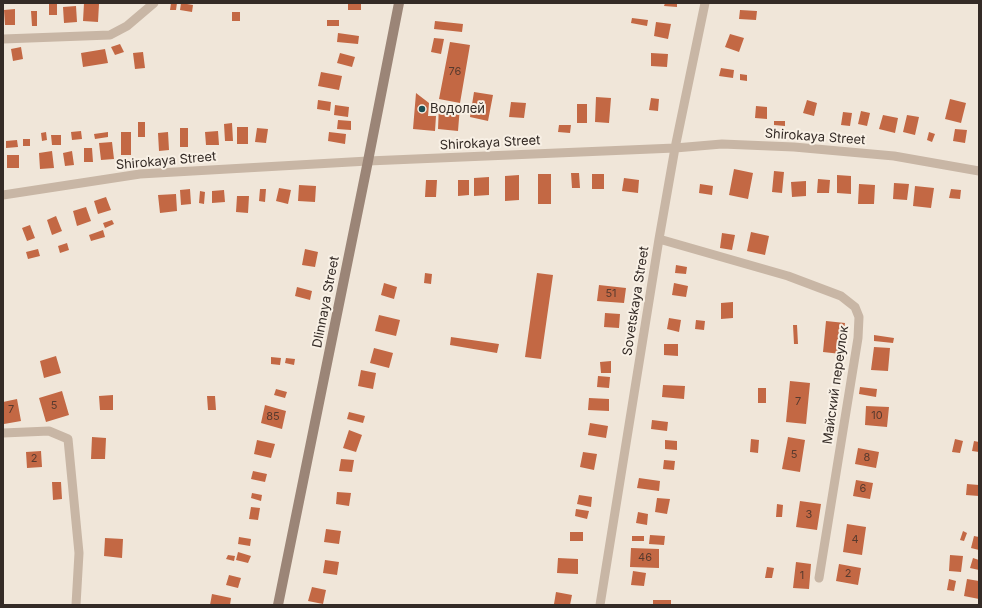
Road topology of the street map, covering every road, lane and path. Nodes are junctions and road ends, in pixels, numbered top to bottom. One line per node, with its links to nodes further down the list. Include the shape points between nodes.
1 (154, 3): 4 (street, via 127,26 110,35)
2 (399, 3): 6 (main road, Dlinnaya Street)
3 (705, 3): 5 (street, Sovetskaya Street)
4 (3, 39)
5 (675, 148): 6 (street, Shirokaya Street); 7 (street, Shirokaya Street, via 722,144 794,147 894,156); 9 (street, Sovetskaya Street)
6 (368, 161): 8 (street, Shirokaya Street, via 140,174); 13 (main road, Dlinnaya Street)
7 (979, 170)
8 (3, 195)
9 (659, 239): 11 (street, Майский переулок, via 788,276 841,296 856,306 859,317 858,338); 14 (street, Sovetskaya Street)
10 (3, 434): 12 (street, via 49,431 68,439 80,553)
11 (819, 578)
12 (76, 605)
13 (278, 605)
14 (600, 605)

